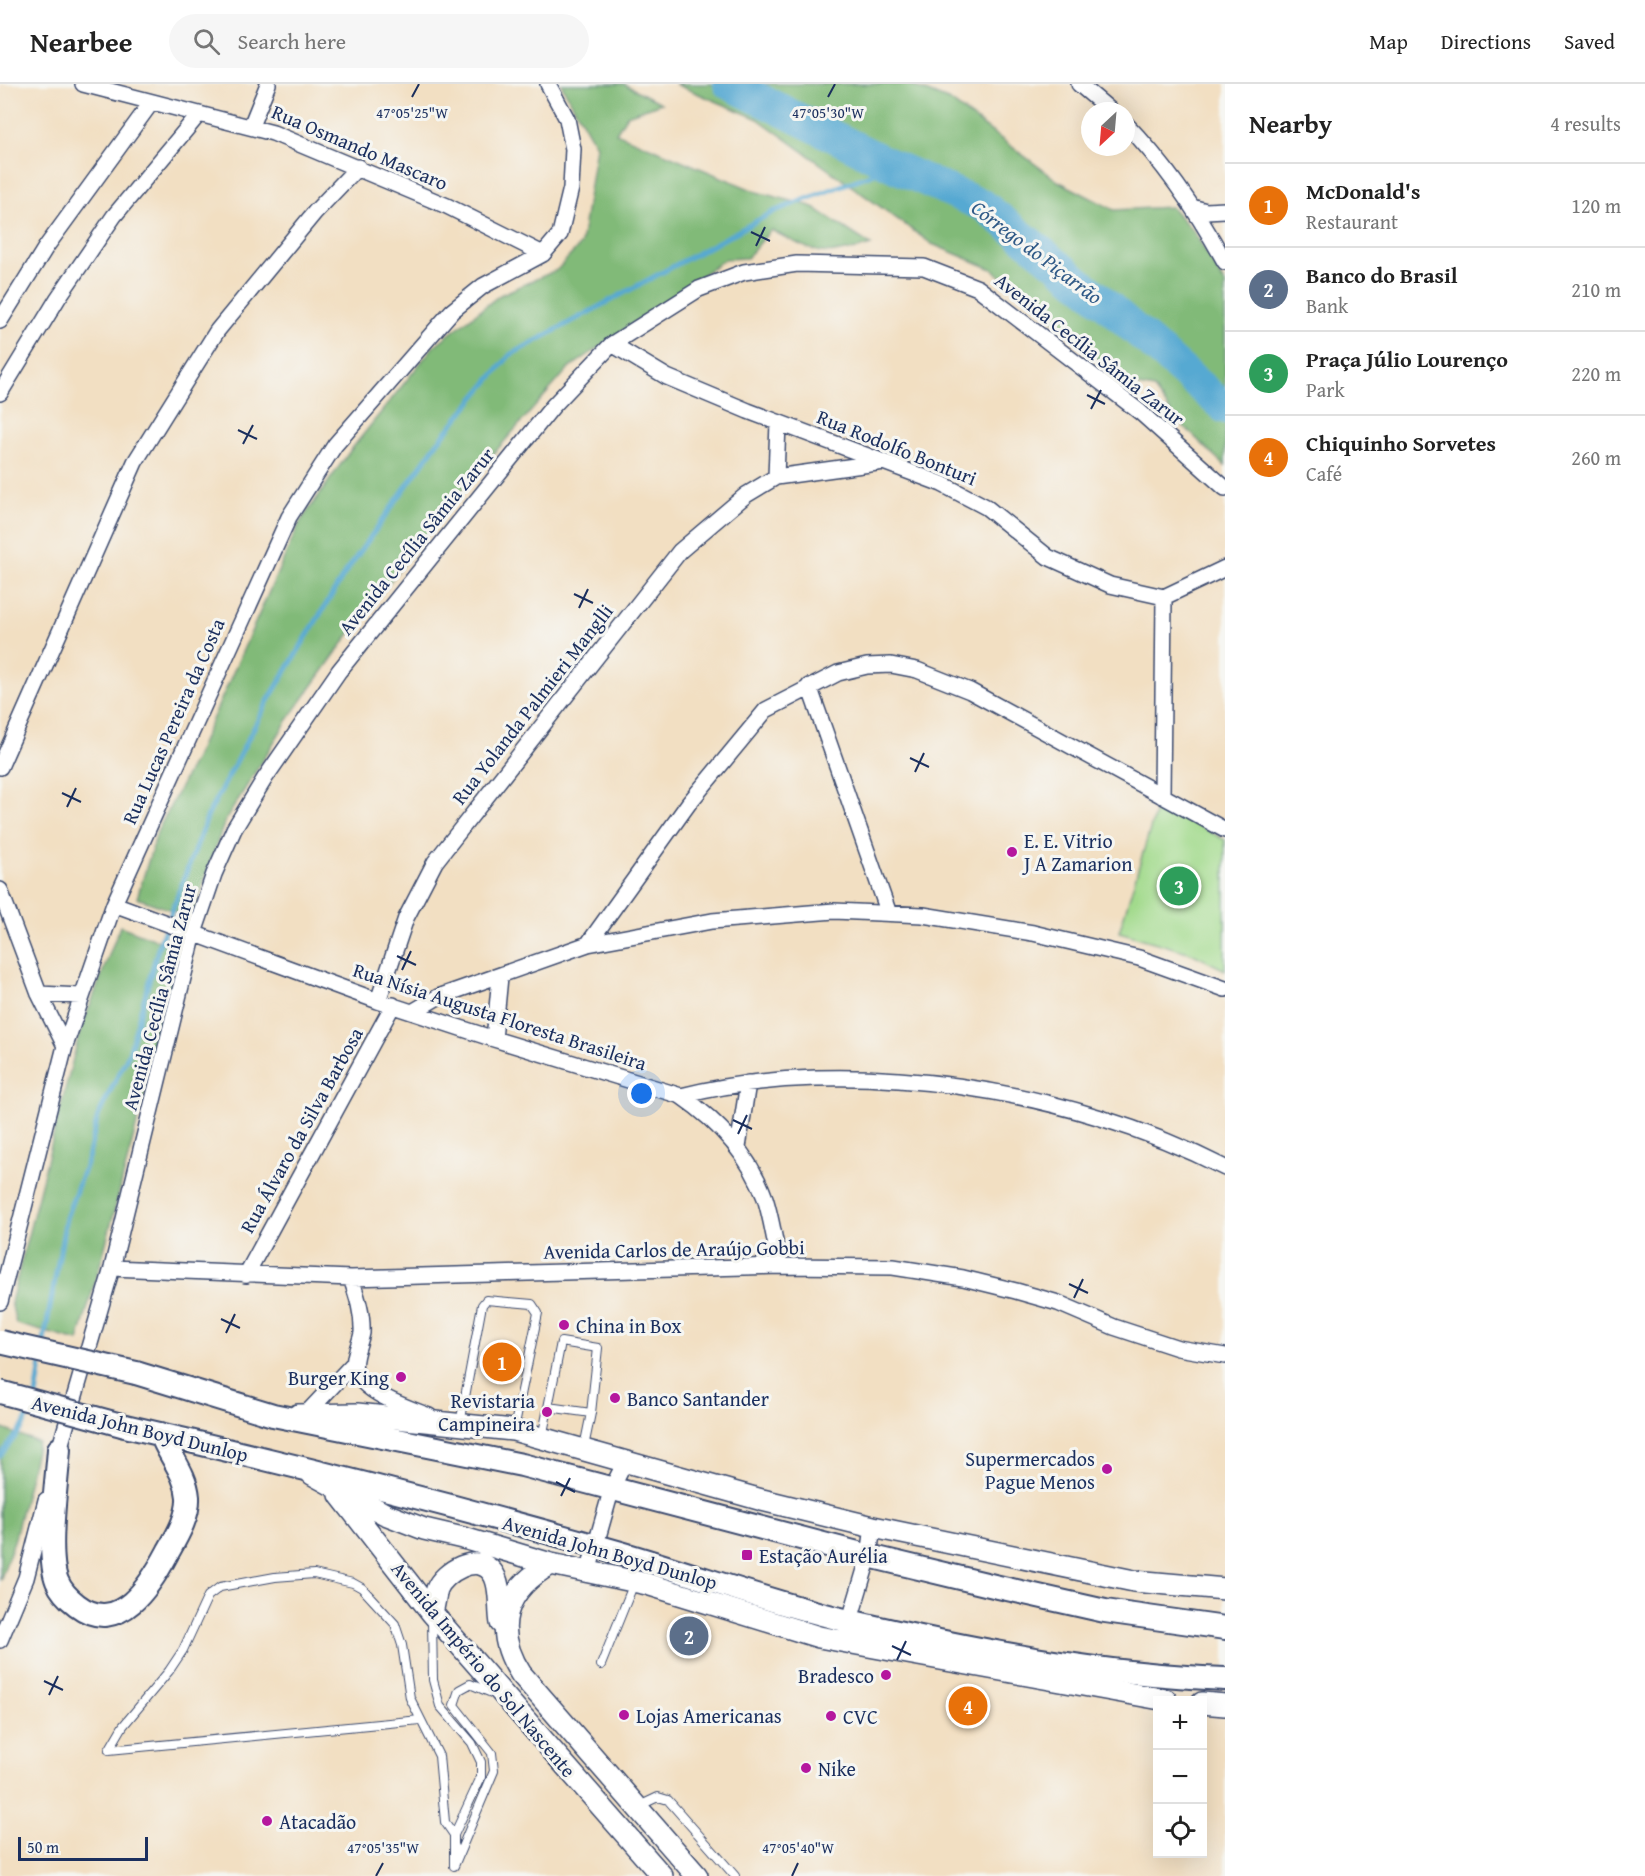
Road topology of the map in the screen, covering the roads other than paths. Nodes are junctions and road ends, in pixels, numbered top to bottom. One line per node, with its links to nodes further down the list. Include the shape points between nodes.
1 (83, 84): 6 (street, Rua Osmando Mascaro)
2 (268, 84): 8 (street)
3 (548, 84): 13 (street, via 567,119 573,149 567,215 560,234)
4 (1079, 84): 5 (street)
5 (1100, 102)
6 (151, 104): 7 (street, Rua Osmando Mascaro); 15 (street, via 46,247)
7 (199, 114): 8 (street, Rua Osmando Mascaro); 17 (street, via 114,216)
8 (251, 126): 10 (street, Rua Osmando Mascaro)
9 (1135, 134): 11 (street)
10 (358, 167): 13 (street, Rua Osmando Mascaro); 25 (street, via 315,212 217,331 135,462)
11 (1195, 208): 12 (street); 14 (street)
12 (1225, 210)
13 (543, 254): 29 (street, Rua Lucas Pereira da Costa, via 483,286 452,311 335,445 289,517)
14 (1225, 262)
15 (0, 321)
16 (612, 344): 18 (street, Rua Rodolfo Bonturi, via 667,377); 21 (street, Avenida Cecília Sâmia Zarur, via 699,289 744,272 798,264 924,267 978,288 1140,412); 31 (street, Avenida Cecília Sâmia Zarur, via 552,406 339,671 234,829)
17 (0, 393)
18 (778, 423): 19 (street, Rua Rodolfo Bonturi); 20 (street)
19 (884, 462): 20 (street, Rua Yolanda Palmieri Manglli); 23 (street, Rua Rodolfo Bonturi, via 942,484 986,507 1048,556 1082,574 1110,585)
20 (776, 477): 37 (street, Rua Yolanda Palmieri Manglli, via 746,495 680,551 455,836 418,890 388,966)
21 (1225, 488)
22 (1225, 568): 23 (street)
23 (1164, 597): 26 (street)
24 (809, 686): 26 (street, via 837,673 867,666 917,670 970,691); 30 (street); 32 (street, via 766,710 688,803)
25 (0, 767)
26 (1162, 796): 27 (street)
27 (1225, 830)
28 (0, 890): 35 (street)
29 (114, 904): 31 (street, Rua Nísia Augusta Floresta Brasileira); 36 (street, Rua Lucas Pereira da Costa)
30 (888, 911): 32 (street, via 816,911 749,917); 34 (street, via 1086,944 1139,958)
31 (187, 931): 37 (street, Rua Nísia Augusta Floresta Brasileira); 47 (street, Avenida Cecília Sâmia Zarur)
32 (588, 944): 33 (street)
33 (500, 977): 38 (street, via 438,997); 39 (street)
34 (1225, 989)
35 (39, 994): 36 (street); 40 (street)
36 (81, 996): 40 (street, Rua Lucas Pereira da Costa)
37 (386, 1003): 38 (street, Rua Nísia Augusta Floresta Brasileira); 48 (street, Rua Álvaro da Silva Barbosa)
38 (414, 1011): 39 (street, Rua Nísia Augusta Floresta Brasileira)
39 (494, 1039): 42 (street, Rua Nísia Augusta Floresta Brasileira)
40 (65, 1046): 45 (street, Rua Lucas Pereira da Costa)
41 (748, 1083): 42 (street); 43 (street); 44 (street, via 883,1080 996,1092 1103,1118)
42 (681, 1095): 43 (street, Rua Nísia Augusta Floresta Brasileira, via 703,1111)
43 (738, 1147): 46 (street, Rua Nísia Augusta Floresta Brasileira, via 765,1198)
44 (1225, 1168)
45 (6, 1251): 50 (street, Rua Lucas Pereira da Costa)
46 (780, 1266): 49 (street, Avenida Carlos de Araújo Gobbi); 52 (street, Avenida Carlos de Araújo Gobbi, via 893,1267 963,1278 1058,1303 1178,1348)
47 (112, 1268): 48 (street, Avenida Carlos de Araújo Gobbi); 64 (street, Avenida Cecília Sâmia Zarur)
48 (246, 1275): 49 (street, Avenida Carlos de Araújo Gobbi)
49 (351, 1278): 53 (street, via 361,1308 362,1333)
50 (0, 1302)
51 (0, 1342): 58 (main road, bridge, via 136,1373)
52 (1225, 1356)
53 (354, 1363): 57 (street); 59 (street, via 356,1372 371,1388 396,1404)
54 (0, 1392): 61 (main road, Avenida John Boyd Dunlop, bridge)
55 (548, 1407): 56 (lane); 56 (lane, via 561,1342 594,1346 599,1353); 62 (lane)
56 (591, 1413): 63 (lane)
57 (306, 1414): 58 (main road); 59 (main road)
58 (273, 1415): 68 (main road, via 522,1465)
59 (452, 1422): 60 (main road); 60 (lane, via 482,1305 486,1300 532,1304 538,1313)
60 (513, 1430): 62 (main road)
61 (161, 1434): 64 (main road, via 185,1482 186,1516 152,1582 133,1603 107,1615 84,1610 65,1595 57,1580 53,1559); 66 (main road, Avenida John Boyd Dunlop)
62 (542, 1439): 63 (main road)
63 (584, 1448): 65 (main road)
64 (59, 1449): 80 (street, Avenida Cecília Sâmia Zarur, via 26,1578)
65 (626, 1460): 68 (street); 69 (main road, via 762,1500)
66 (303, 1467): 67 (main road, Avenida Império do Sol Nascente); 70 (main road, Avenida John Boyd Dunlop)
67 (334, 1487): 72 (main road, via 424,1529); 76 (main road, Avenida Império do Sol Nascente)
68 (612, 1488): 70 (street); 71 (main road)
69 (873, 1527): 71 (street); 75 (main road, via 1134,1581)
70 (596, 1546): 73 (street); 79 (main road, Avenida John Boyd Dunlop)
71 (869, 1556): 77 (main road, via 1105,1611); 79 (street)
72 (551, 1564): 73 (main road); 78 (main road, via 526,1582 508,1608)
73 (588, 1572): 74 (main road)
74 (635, 1581): 79 (main road, via 819,1637); 81 (lane)
75 (1225, 1589)
76 (432, 1613): 78 (main road, Avenida Império do Sol Nascente, via 438,1588 449,1574 467,1564 480,1565 492,1571 498,1586 498,1607); 84 (main road, Avenida Império do Sol Nascente); 89 (lane, via 433,1680 440,1706 472,1743 481,1762 481,1777)
77 (1225, 1628)
78 (505, 1629): 88 (main road, Avenida Império do Sol Nascente, via 512,1659 521,1674)
79 (847, 1632): 82 (main road, Avenida John Boyd Dunlop, via 1160,1676); 83 (main road)
80 (0, 1640)
81 (601, 1665)
82 (1225, 1678)
83 (1153, 1698)
84 (512, 1702): 89 (lane, via 470,1684 459,1690 454,1705 492,1753 494,1771 454,1866); 90 (main road, Avenida Império do Sol Nascente)
85 (1207, 1703): 86 (main road)
86 (1225, 1705)
87 (420, 1720): 87 (lane, via 109,1750 123,1726 183,1650 208,1596 220,1587 275,1577 314,1574 362,1588 394,1624 402,1645 410,1698); 89 (lane, via 439,1756 445,1822)
88 (637, 1807): 91 (main road, Avenida Império do Sol Nascente); 92 (lane, via 658,1797 668,1800)
89 (454, 1835)
90 (662, 1876)
91 (697, 1876)
92 (735, 1876)

